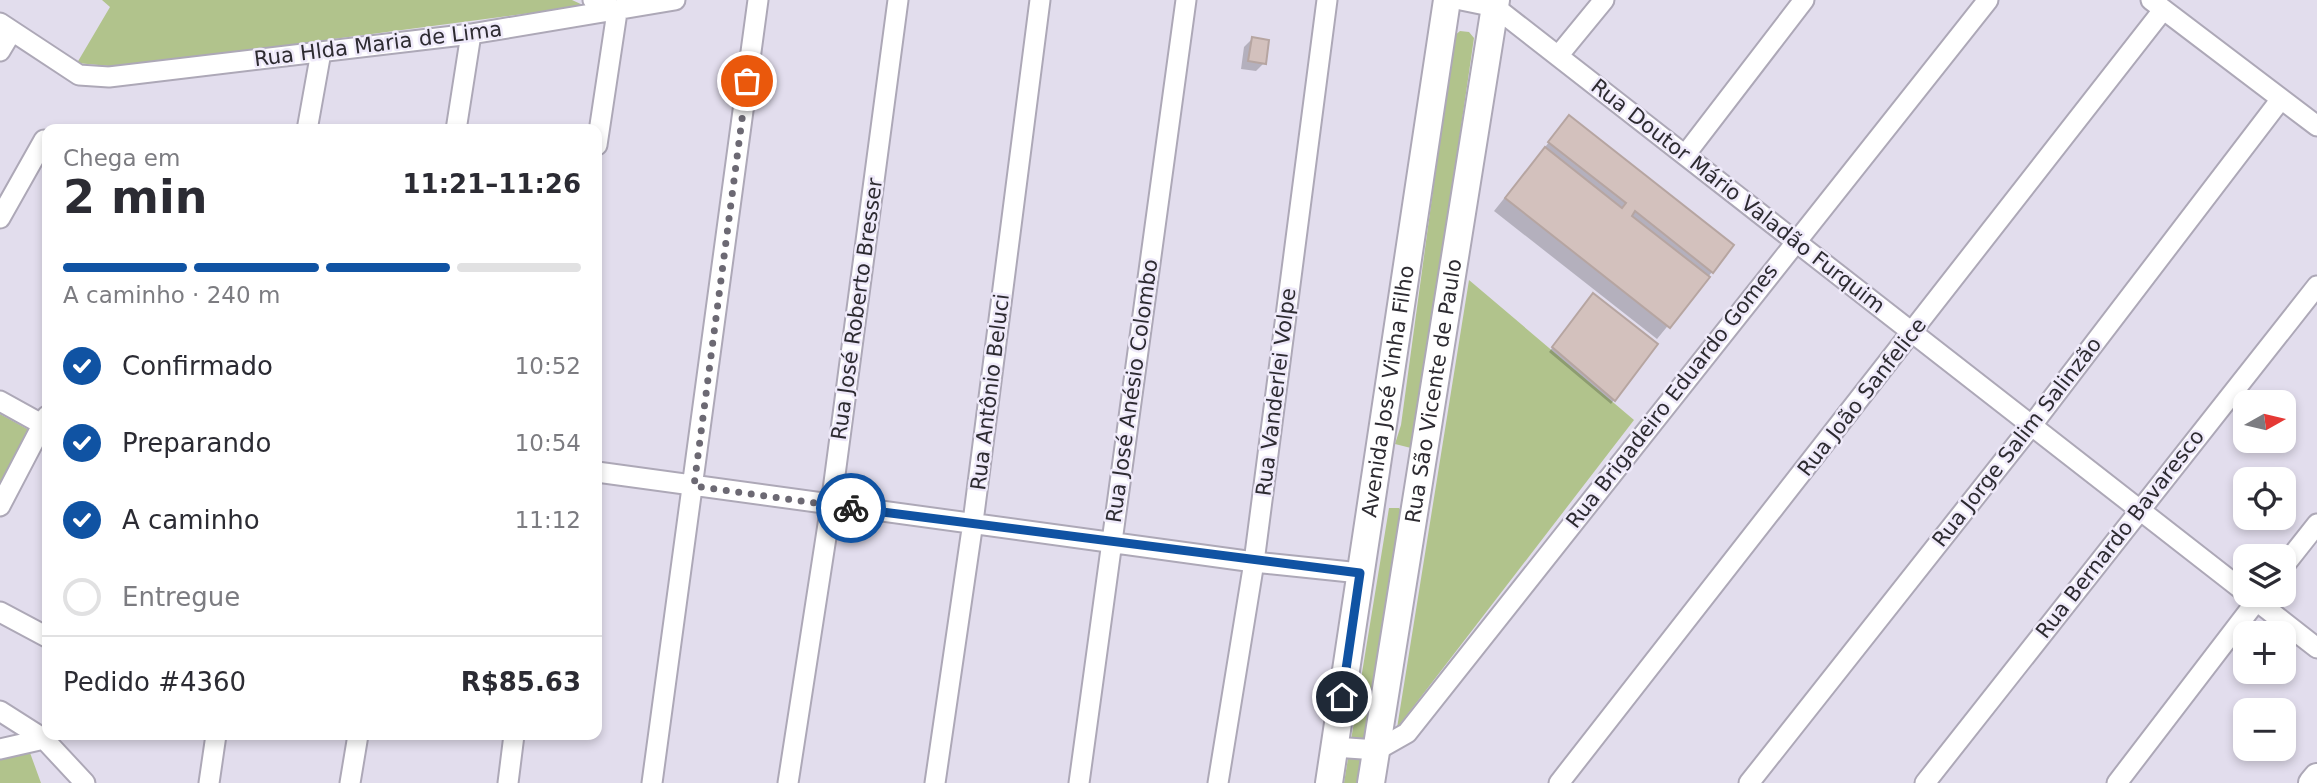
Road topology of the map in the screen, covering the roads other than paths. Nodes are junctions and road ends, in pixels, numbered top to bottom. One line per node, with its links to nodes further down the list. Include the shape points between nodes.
1 (593, 0): 15 (street)
2 (676, 0): 15 (street, Rua Hlda Maria de Lima)
3 (758, 0): 39 (street)
4 (898, 0): 41 (street, Rua José Roberto Bresser)
5 (1040, 0): 45 (street, Rua Antônio Beluci)
6 (1186, 0): 47 (street, Rua José Anésio Colombo)
7 (1327, 0): 49 (street, Rua Vanderlei Volpe)
8 (1447, 0): 36 (street, Avenida José Vinha Filho)
9 (1461, 0): 13 (street)
10 (1604, 0): 20 (street)
11 (1804, 0): 27 (street)
12 (1988, 0): 29 (street, Rua Brigadeiro Eduardo Gomes)
13 (1496, 3): 20 (street, Rua Doutor Mário Valadão Furquim); 37 (street, Rua São Vicente de Paulo)
14 (2157, 5): 21 (street); 31 (street, Rua João Sanfelice)
15 (617, 12): 17 (street, Rua Hlda Maria de Lima); 24 (street)
16 (6, 27): 18 (street); 19 (street, Rua Hlda Maria de Lima, via 79,75 109,77)
17 (471, 34): 19 (street, Rua Hlda Maria de Lima); 23 (street)
18 (0, 51)
19 (321, 52): 22 (street)
20 (1558, 55): 27 (street, Rua Doutor Mário Valadão Furquim)
21 (2281, 99): 25 (street); 34 (street, Rua Jorge Salim Salinzão)
22 (308, 124)
23 (457, 124)
24 (600, 124)
25 (2317, 127)
26 (42, 148): 28 (street)
27 (1685, 155): 29 (street, Rua Doutor Mário Valadão Furquim)
28 (0, 218)
29 (1795, 241): 31 (street, Rua Doutor Mário Valadão Furquim); 66 (street, Rua Brigadeiro Eduardo Gomes, via 1407,733)
30 (2317, 286): 44 (street, Rua Bernardo Bavaresco)
31 (1913, 332): 34 (street, Rua Doutor Mário Valadão Furquim); 79 (street, Rua João Sanfelice)
32 (0, 401): 33 (street)
33 (42, 420)
34 (2032, 425): 44 (street, Rua Doutor Mário Valadão Furquim); 80 (street, Rua Jorge Salim Salinzão)
35 (42, 429): 43 (street)
36 (1378, 463): 37 (street); 40 (street, Avenida José Vinha Filho)
37 (1419, 467): 42 (street, Rua São Vicente de Paulo)
38 (602, 473): 39 (street)
39 (694, 486): 41 (street); 72 (street)
40 (1373, 503): 42 (street); 50 (street, Avenida José Vinha Filho)
41 (831, 505): 45 (street); 73 (street, Rua José Roberto Bresser)
42 (1414, 505): 66 (street, Rua São Vicente de Paulo)
43 (0, 506)
44 (2139, 509): 51 (street, Rua Doutor Mário Valadão Furquim); 81 (street, Rua Bernardo Bavaresco)
45 (973, 522): 47 (street); 74 (street, Rua Antônio Beluci)
46 (2317, 524): 48 (street)
47 (1111, 542): 49 (street); 75 (street, Rua José Anésio Colombo)
48 (2296, 551)
49 (1254, 562): 50 (street); 76 (street, Rua Vanderlei Volpe)
50 (1360, 573): 64 (street, Avenida José Vinha Filho)
51 (2233, 581)
52 (2245, 607): 82 (street)
53 (2267, 607): 56 (street, Rua Doutor Mário Valadão Furquim)
54 (0, 612): 55 (street)
55 (42, 634)
56 (2317, 648)
57 (0, 711): 58 (street)
58 (42, 735)
59 (42, 738): 65 (street)
60 (49, 740): 68 (street)
61 (215, 740): 69 (street)
62 (357, 740): 70 (street)
63 (513, 740): 71 (street)
64 (1334, 747): 66 (street); 77 (street, Avenida José Vinha Filho)
65 (0, 749)
66 (1377, 750): 78 (street, Rua São Vicente de Paulo)
67 (2317, 777): 83 (street)
68 (85, 783)
69 (209, 783)
70 (350, 783)
71 (508, 783)
72 (652, 783)
73 (788, 783)
74 (935, 783)
75 (1079, 783)
76 (1218, 783)
77 (1329, 783)
78 (1371, 783)
79 (1559, 783)
80 (1749, 783)
81 (1925, 783)
82 (2117, 783)
83 (2312, 783)

